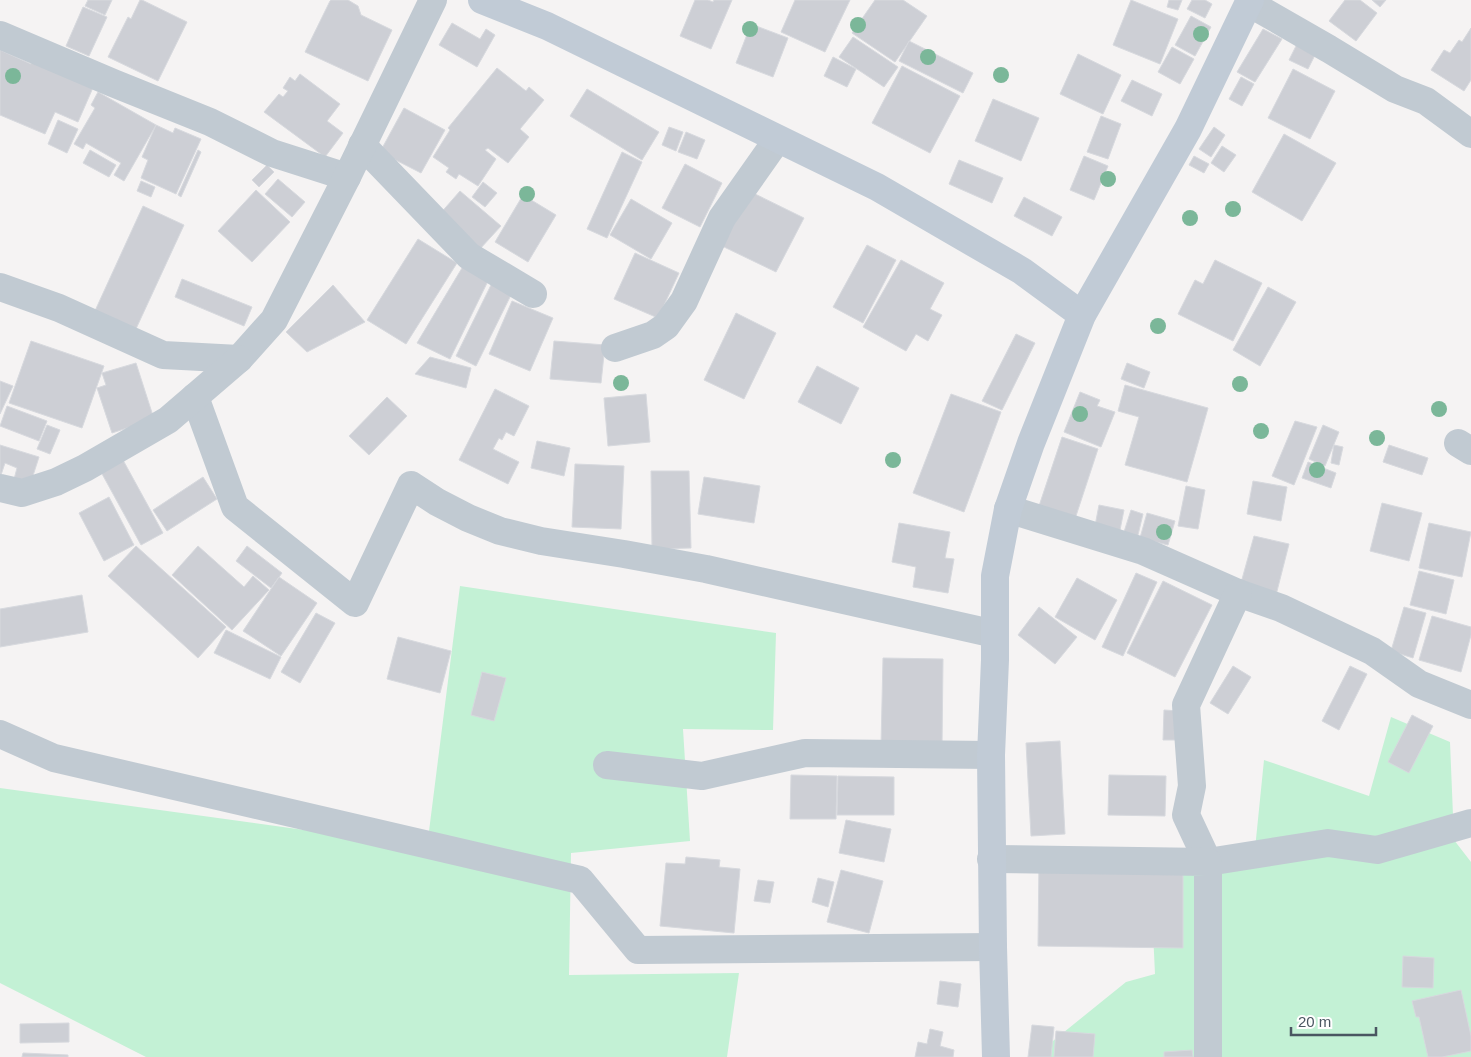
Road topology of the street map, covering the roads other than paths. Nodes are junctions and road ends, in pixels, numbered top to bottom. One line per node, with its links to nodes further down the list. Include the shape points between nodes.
1 (433, 0): 7 (street)
2 (482, 0): 6 (street, via 555,30)
3 (1249, 2): 5 (street, via 1395,89 1426,101); 11 (street, via 1188,128)
4 (0, 35): 8 (street, via 210,122 272,153)
5 (1471, 134)
6 (777, 140): 11 (street, via 877,188 952,230 1022,271); 12 (street, via 722,218 684,301 666,326 653,335)
7 (362, 145): 8 (street); 10 (street, via 469,256)
8 (346, 178): 13 (street, via 274,320)
9 (0, 287): 13 (street, via 59,308 163,355)
10 (533, 294)
11 (1082, 315): 16 (street, via 1030,443)
12 (615, 348)
13 (239, 359): 14 (street)
14 (195, 397): 15 (street, via 168,420 86,468 22,493); 18 (street, via 235,507 354,603 411,485 437,502 500,531 706,568)
15 (0, 488)
16 (1008, 509): 17 (street, via 1143,550); 18 (street, via 995,576)
17 (1238, 593): 19 (street, via 1281,608 1372,651 1419,684); 25 (street, via 1186,704 1192,786 1186,815)
18 (995, 634): 21 (street)
19 (1471, 705)
20 (0, 734): 26 (street, via 54,758 580,880 638,950)
21 (991, 755): 22 (street, via 806,753 702,776); 24 (street)
22 (607, 765)
23 (1471, 823): 25 (street, via 1377,850 1328,843)
24 (991, 859): 25 (street); 26 (street)
25 (1208, 862): 28 (street)
26 (992, 946): 27 (street)
27 (996, 1057)
28 (1208, 1057)

